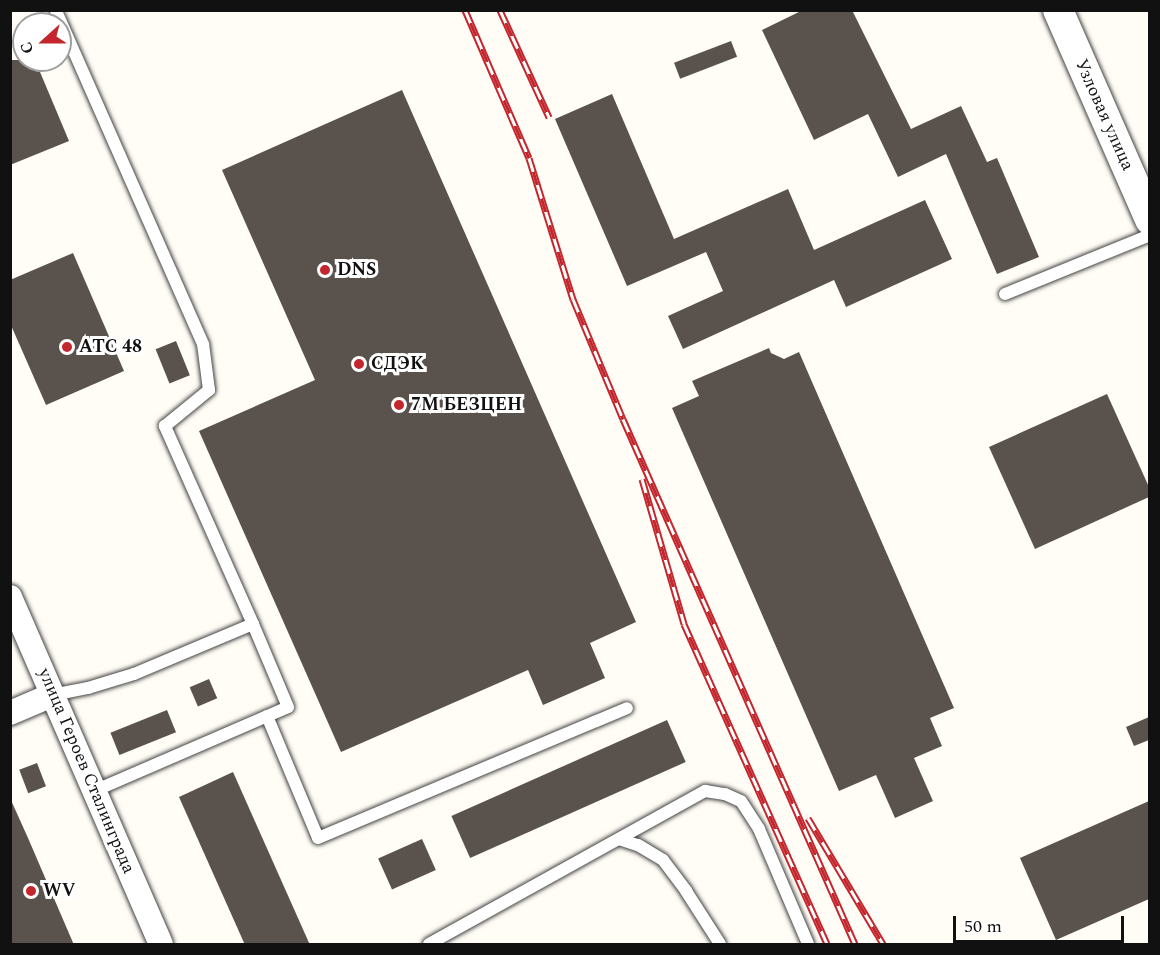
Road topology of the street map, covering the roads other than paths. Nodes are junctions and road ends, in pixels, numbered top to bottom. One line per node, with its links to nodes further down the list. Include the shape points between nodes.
1 (56, 10): 6 (lane, via 203,344 208,390 165,426)
2 (1058, 10): 3 (street, Узловая улица)
3 (1148, 217): 4 (lane)
4 (1005, 294)
5 (10, 597): 7 (street, улица Героев Сталинграда)
6 (253, 624): 7 (lane, via 134,674); 10 (lane, via 288,707)
7 (52, 695): 9 (street); 11 (street, улица Героев Сталинграда)
8 (627, 708): 10 (lane, via 318,838)
9 (10, 713)
10 (267, 716): 11 (lane)
11 (94, 791): 13 (street, улица Героев Сталинграда)
12 (619, 839): 14 (lane); 15 (lane, via 663,860); 16 (lane, via 705,791 741,801 759,829)
13 (161, 945)
14 (429, 945)
15 (720, 945)
16 (808, 945)

